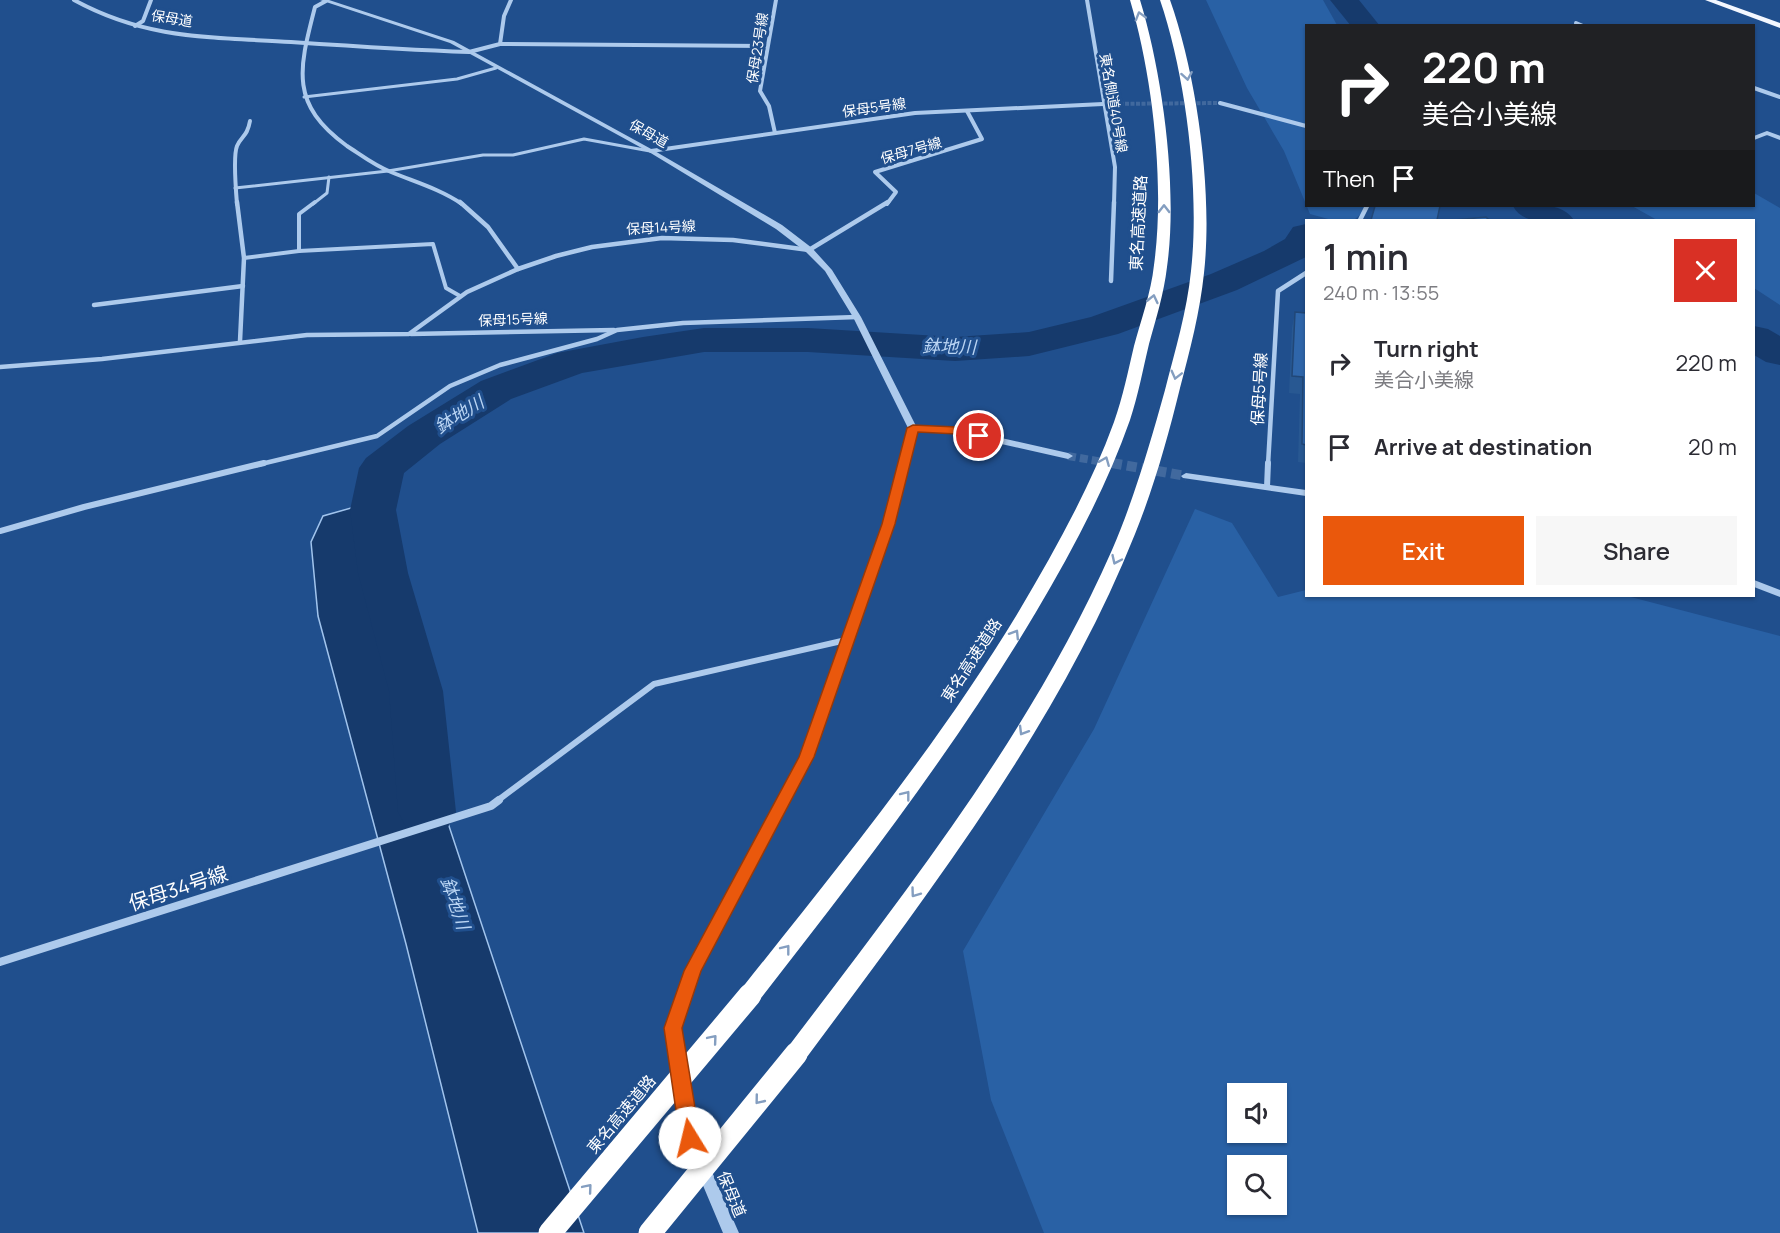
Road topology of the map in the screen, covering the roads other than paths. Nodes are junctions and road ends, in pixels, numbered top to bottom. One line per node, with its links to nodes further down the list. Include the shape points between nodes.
1 (74, 0): 10 (street, 保母道)
2 (151, 0): 10 (street, via 144,21)
3 (511, 0): 13 (street)
4 (776, 0): 14 (street, 保母23号線)
5 (1087, 0): 21 (street, 東名側道40号線)
6 (1135, 0): 56 (highway, 東名高速道路, one-way to 6, bridge, via 750,995 911,789 1018,628 1098,479 1123,418 1161,268 1164,171 1153,77)
7 (1166, 0): 57 (highway, one-way to 57, bridge, via 1187,75 1198,185 1199,256 1190,318 1164,424 1119,553 1053,684 950,844 796,1054)
8 (1709, 0): 11 (main road)
9 (325, 1): 12 (street, via 315,7); 15 (street, 保母道, via 427,32)
10 (134, 26): 12 (street, 保母道, via 191,37)
11 (1780, 26)
12 (306, 43): 15 (street, 保母道); 18 (street, via 301,76)
13 (500, 44): 14 (street, 保母道); 15 (street, 保母道)
14 (766, 46): 25 (street, 保母23号線, via 760,91 769,106)
15 (469, 52): 16 (street, 保母道)
16 (496, 68): 18 (lane, via 457,79); 28 (street, 保母道)
17 (1755, 88): 19 (street)
18 (304, 97): 29 (street, via 330,135)
19 (1780, 97)
20 (1220, 103): 24 (street)
21 (1102, 104): 22 (street, 保母5号線); 37 (street, 東名側道40号線, via 1115,167)
22 (968, 111): 25 (street, 保母5号線, via 915,113); 32 (street, 保母7号線, via 982,139 875,172 896,192 887,204)
23 (250, 121): 31 (street, via 248,133 237,146)
24 (1305, 126)
25 (775, 133): 28 (street, 保母5号線)
26 (1755, 138): 27 (street, via 1767,134)
27 (1780, 138)
28 (651, 151): 29 (lane, via 584,139 513,155 483,155); 32 (street, 保母道, via 762,216)
29 (388, 171): 30 (lane); 35 (street, via 422,183 477,215)
30 (329, 177): 31 (lane); 33 (lane, via 327,193 299,214)
31 (235, 188): 34 (street)
32 (809, 250): 35 (street, 保母14号線, via 744,241 653,237 549,256); 41 (street, 保母道, via 828,270)
33 (299, 251): 34 (lane); 39 (lane, via 433,244 446,288)
34 (244, 258): 38 (street)
35 (518, 269): 39 (street, 保母14号線)
36 (1305, 274): 49 (street, 保母5号線, via 1278,291)
37 (1111, 282)
38 (243, 286): 40 (street); 44 (street)
39 (460, 296): 43 (street, 保母14号線)
40 (94, 305)
41 (857, 317): 42 (street, via 683,323); 46 (street, 保母道)
42 (617, 330): 43 (street, 保母15号線); 51 (street, via 500,365 450,386 377,436)
43 (409, 334): 44 (street, 保母15号線, via 360,333)
44 (240, 341): 45 (street, 保母15号線, via 46,366)
45 (0, 367)
46 (913, 428): 47 (street, via 957,431); 54 (street, 保母道, via 889,524)
47 (1068, 456)
48 (1186, 476): 49 (street)
49 (1267, 487): 50 (street)
50 (1305, 493)
51 (0, 531)
52 (1755, 583): 53 (street)
53 (1780, 594)
54 (846, 640): 55 (street, 保母34号線, via 654,684 491,806); 58 (street, 保母道, via 806,757 692,971 673,1028 690,1138)
55 (0, 962)
56 (550, 1233)
57 (650, 1233)
58 (731, 1233)

